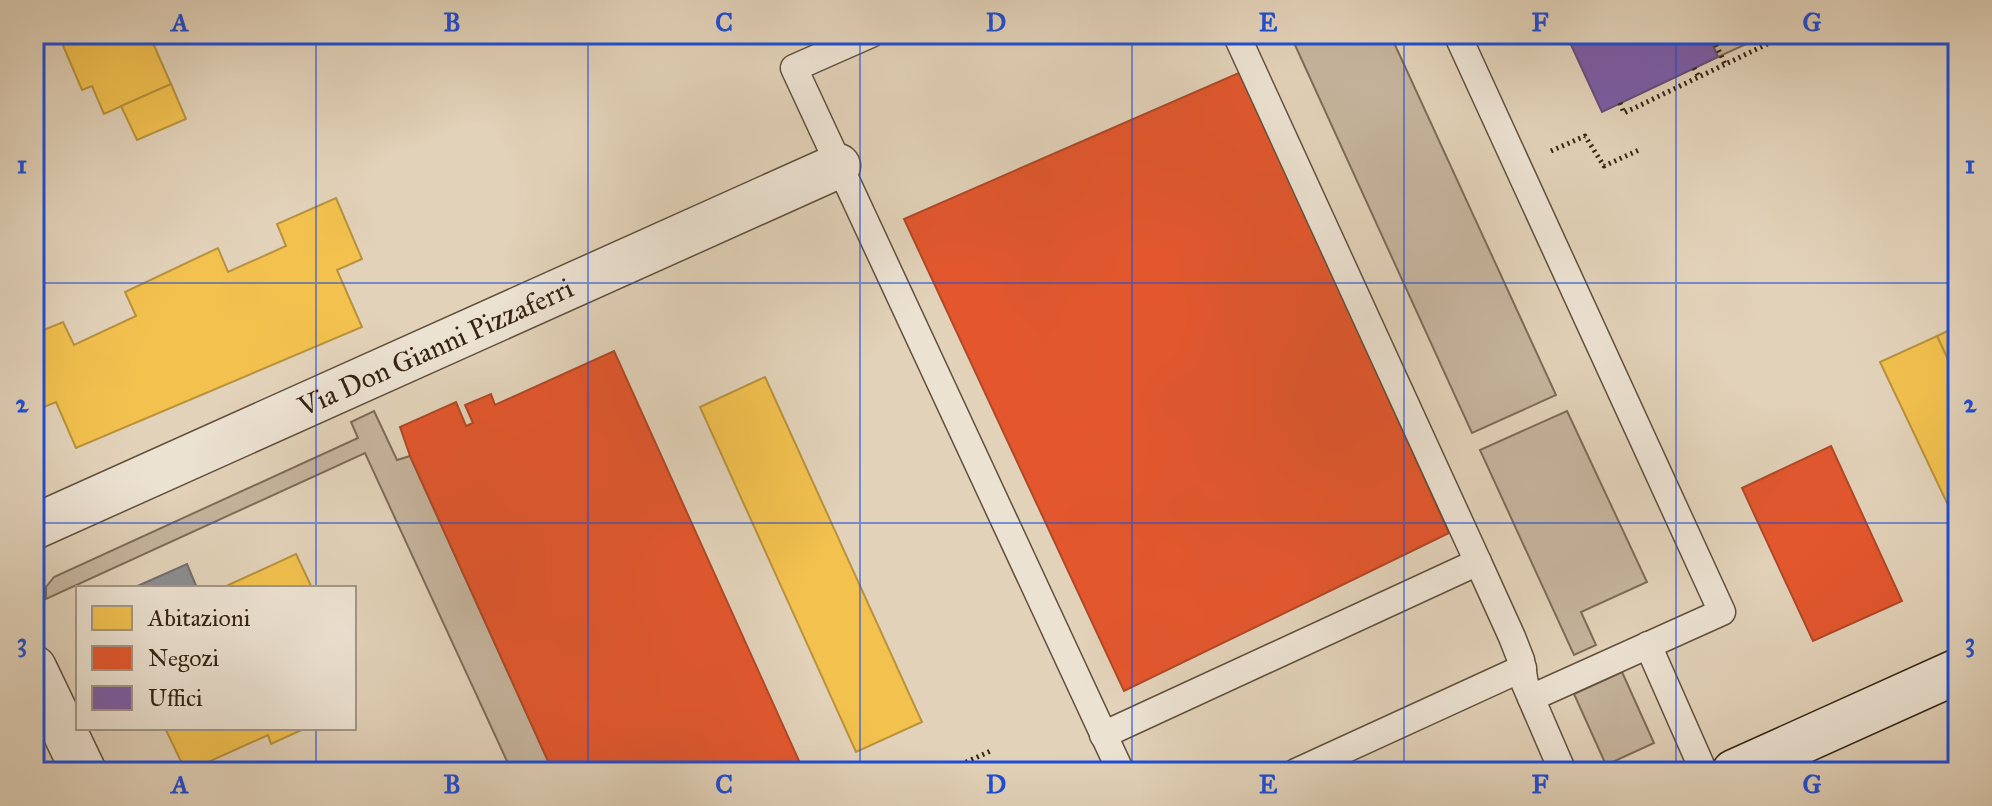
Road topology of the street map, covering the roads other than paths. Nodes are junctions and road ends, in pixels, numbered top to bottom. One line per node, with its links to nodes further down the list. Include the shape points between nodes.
1 (871, 34): 4 (lane, via 794,68)
2 (1236, 34): 6 (lane)
3 (1457, 34): 7 (lane, via 1722,612)
4 (838, 166): 5 (street, Via Don Gianni Pizzaferri); 13 (lane)
5 (34, 527)
6 (1478, 562): 9 (lane); 13 (lane)
7 (1648, 645): 11 (lane); 18 (lane)
8 (34, 668): 12 (street)
9 (1523, 668): 11 (lane); 16 (lane)
10 (1958, 671): 19 (street)
11 (1531, 698): 17 (lane)
12 (47, 728): 14 (street)
13 (1103, 735): 15 (lane)
14 (84, 772)
15 (1121, 772)
16 (1296, 772)
17 (1563, 772)
18 (1704, 772)
19 (1734, 772)

